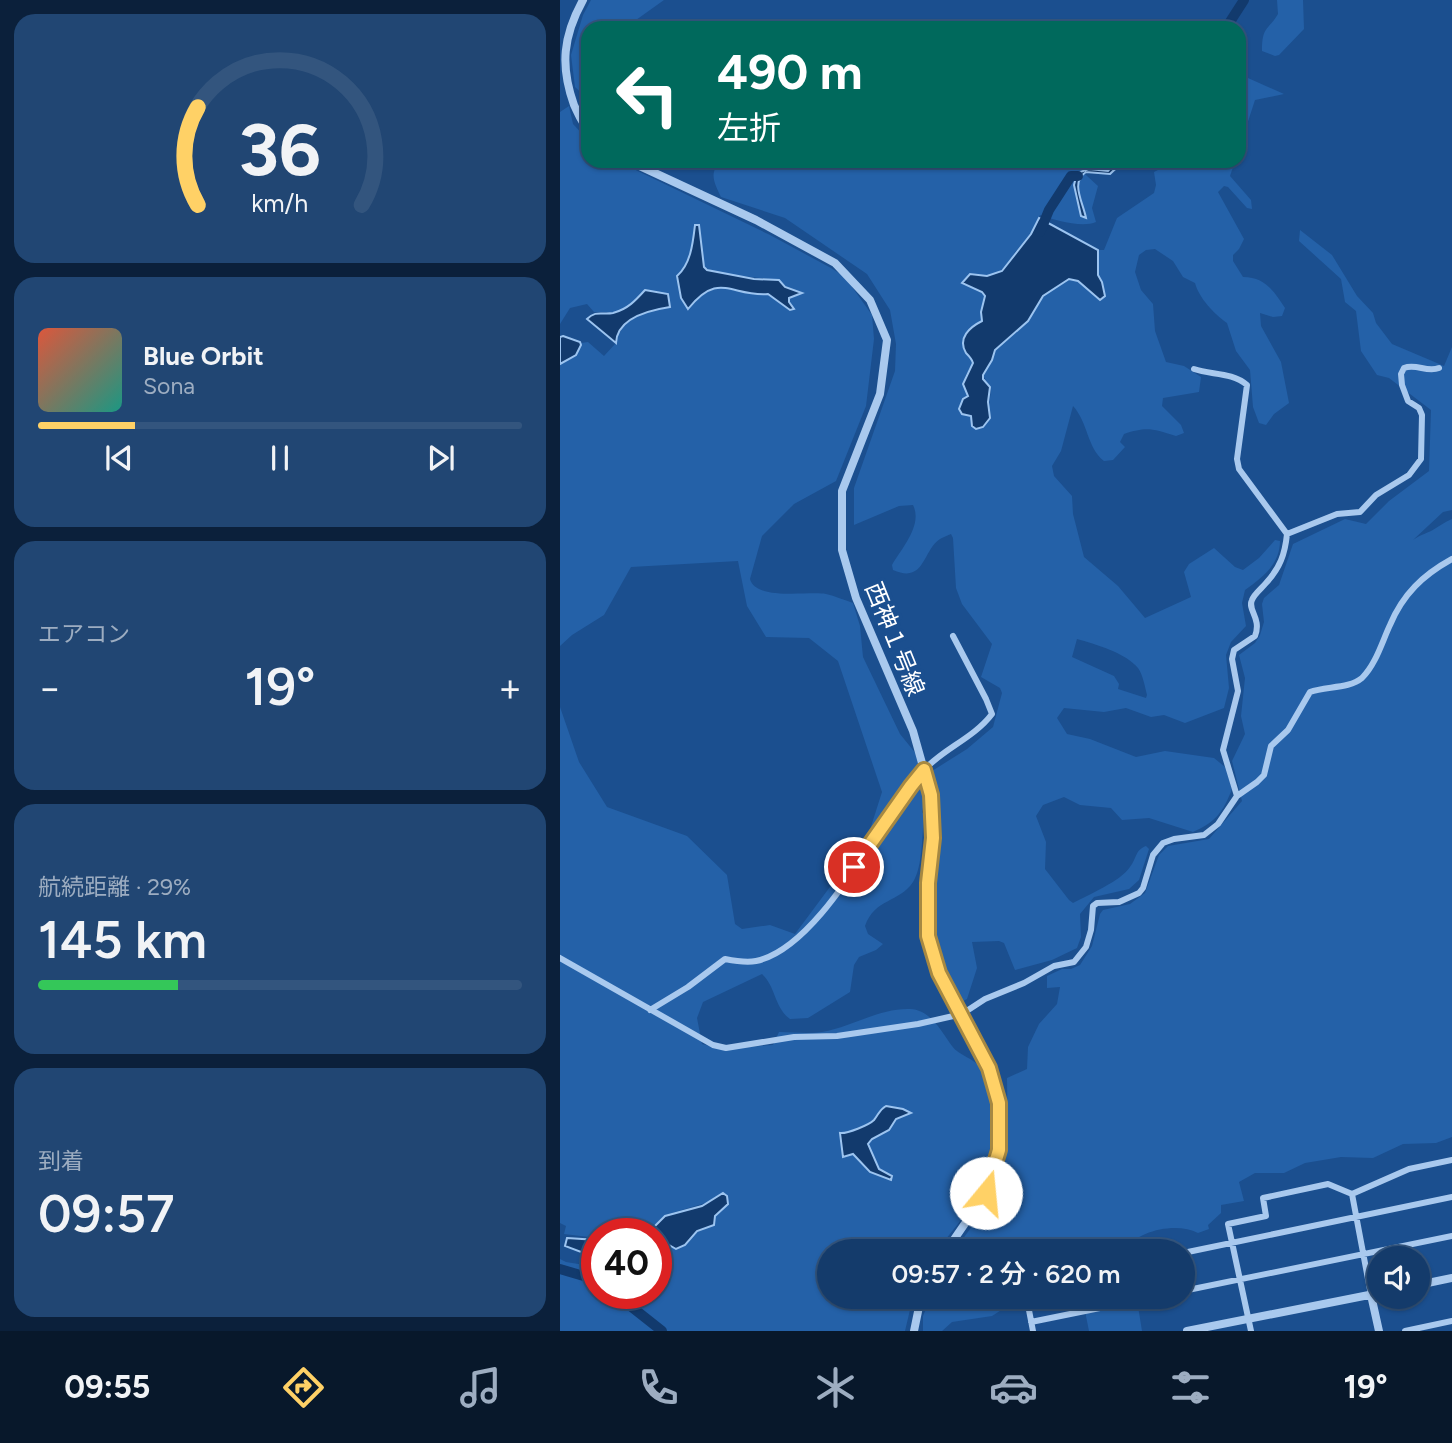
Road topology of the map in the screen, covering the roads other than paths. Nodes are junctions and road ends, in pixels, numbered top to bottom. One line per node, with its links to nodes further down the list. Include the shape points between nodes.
1 (583, 0): 2 (street, via 570,23 562,59 568,92)
2 (581, 120)
3 (644, 168): 9 (street, 西神１号線, via 835,263 870,300 887,340 880,394 842,491 842,550 856,598)
4 (1439, 368): 6 (street, via 1412,365 1401,374 1408,401 1422,415 1422,452 1409,475 1376,495 1360,512 1337,514)
5 (1194, 369): 6 (street, via 1240,379 1247,385 1239,469)
6 (1287, 534): 10 (street, via 1282,561 1250,604 1258,622 1255,636 1234,650 1232,659 1238,691 1223,750)
7 (1452, 559): 10 (street, via 1408,592 1360,679 1310,692 1288,730 1271,746 1264,775)
8 (953, 636): 9 (street, via 992,714 981,728)
9 (924, 770): 12 (street, via 800,938 756,961 725,959); 13 (street, 西神１号線, via 931,795 933,838 928,936 939,973)
10 (1237, 796): 13 (street, via 1208,834 1174,839 1156,850 1139,893 1093,906 1086,947 1074,962 1054,966)
11 (560, 958): 12 (street)
12 (650, 1010): 13 (street, via 726,1048 862,1032)
13 (962, 1014): 19 (street, 西神１号線, via 989,1068 999,1103 999,1150 986,1193)
14 (1452, 1160): 15 (street, via 1409,1169)
15 (1352, 1194): 17 (street); 20 (street, via 1328,1184 1263,1198 1266,1216 1228,1224)
16 (1452, 1197): 17 (street)
17 (1355, 1217): 20 (street); 22 (street)
18 (1452, 1236): 22 (street)
19 (954, 1239)
20 (1233, 1243): 21 (street); 25 (street)
21 (1195, 1251)
22 (1363, 1254): 23 (street); 25 (street)
23 (1367, 1267)
24 (1452, 1278): 26 (street)
25 (1241, 1279): 27 (street); 33 (street)
26 (1430, 1283)
27 (1195, 1289)
28 (1367, 1296): 33 (street)
29 (919, 1309): 37 (street)
30 (1029, 1309): 35 (street)
31 (1088, 1309): 35 (street)
32 (1376, 1309): 41 (street)
33 (1248, 1319): 39 (street); 40 (street)
34 (1452, 1321): 36 (street)
35 (1031, 1322): 38 (street)
36 (1422, 1329): 42 (street)
37 (914, 1331)
38 (1033, 1331)
39 (1188, 1331)
40 (1251, 1331)
41 (1378, 1331)
42 (1405, 1331)

